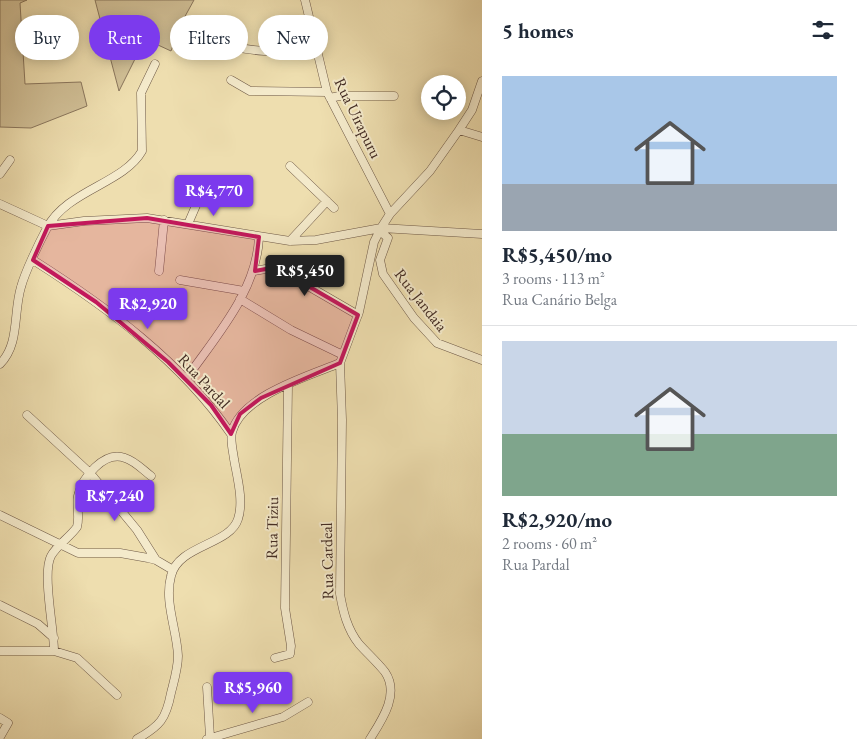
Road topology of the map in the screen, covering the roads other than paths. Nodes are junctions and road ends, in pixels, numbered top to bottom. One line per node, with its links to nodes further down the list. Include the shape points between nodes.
1 (305, 0): 2 (street, Rua Uirapuru)
2 (309, 15)
3 (320, 60): 7 (street, Rua Uirapuru)
4 (155, 64): 21 (street, via 141,93 143,140 137,159 62,209)
5 (231, 80): 7 (street, via 250,91)
6 (482, 81): 9 (street, via 472,110)
7 (328, 95): 8 (street); 18 (street, Rua Uirapuru)
8 (394, 96)
9 (458, 130): 10 (street); 18 (street, via 430,171)
10 (482, 137)
11 (10, 160): 13 (street)
12 (290, 166): 15 (street)
13 (0, 174)
14 (204, 186): 20 (street)
15 (327, 201): 17 (street); 25 (street)
16 (0, 204): 21 (street)
17 (334, 208)
18 (390, 214): 22 (street)
19 (164, 220): 20 (street); 21 (street, via 128,218); 27 (street)
20 (188, 224): 24 (street)
21 (48, 226): 26 (street)
22 (380, 230): 23 (street); 25 (street); 32 (street, via 374,242); 34 (street, Rua Jandaia, via 388,238 380,260 383,274 422,329 437,343)
23 (482, 234)
24 (259, 238): 25 (street); 28 (street)
25 (290, 241)
26 (33, 260): 35 (street, via 20,288 14,340 10,352); 36 (street, Rua Pardal, via 96,302)
27 (160, 271)
28 (254, 271): 30 (street); 32 (street, via 271,268 284,272)
29 (180, 280): 30 (street)
30 (244, 291): 31 (street)
31 (240, 299): 33 (street); 36 (street)
32 (358, 315): 33 (street)
33 (342, 359): 37 (street); 58 (street, Rua Cardeal, via 342,608 358,642 385,672 391,692 387,708)
34 (482, 360)
35 (0, 364)
36 (186, 379): 39 (street, Rua Pardal, via 211,405)
37 (288, 385): 39 (street, via 248,407 240,414); 50 (street, Rua Tiziu, via 285,608 292,646 290,654)
38 (27, 415): 40 (street)
39 (231, 434): 45 (street, via 239,490 238,520 229,532 187,556)
40 (90, 473): 41 (street, via 110,458 121,457 132,461); 43 (street, via 78,495 77,527); 44 (street, via 137,530)
41 (151, 476)
42 (0, 515): 43 (street)
43 (62, 544): 44 (street, via 86,555 120,554); 47 (street, via 52,554 48,568)
44 (156, 560): 45 (street)
45 (173, 570): 57 (street, via 170,590 178,657 168,710 159,724)
46 (0, 605): 47 (street, via 38,624)
47 (54, 638): 49 (street)
48 (0, 651): 49 (street)
49 (54, 651): 52 (street, via 76,658)
50 (275, 658)
51 (207, 687): 56 (street)
52 (117, 695)
53 (308, 702): 56 (street, via 283,718)
54 (0, 718): 55 (street, via 8,722)
55 (0, 737)
56 (208, 738)
57 (137, 739)
58 (370, 739)

